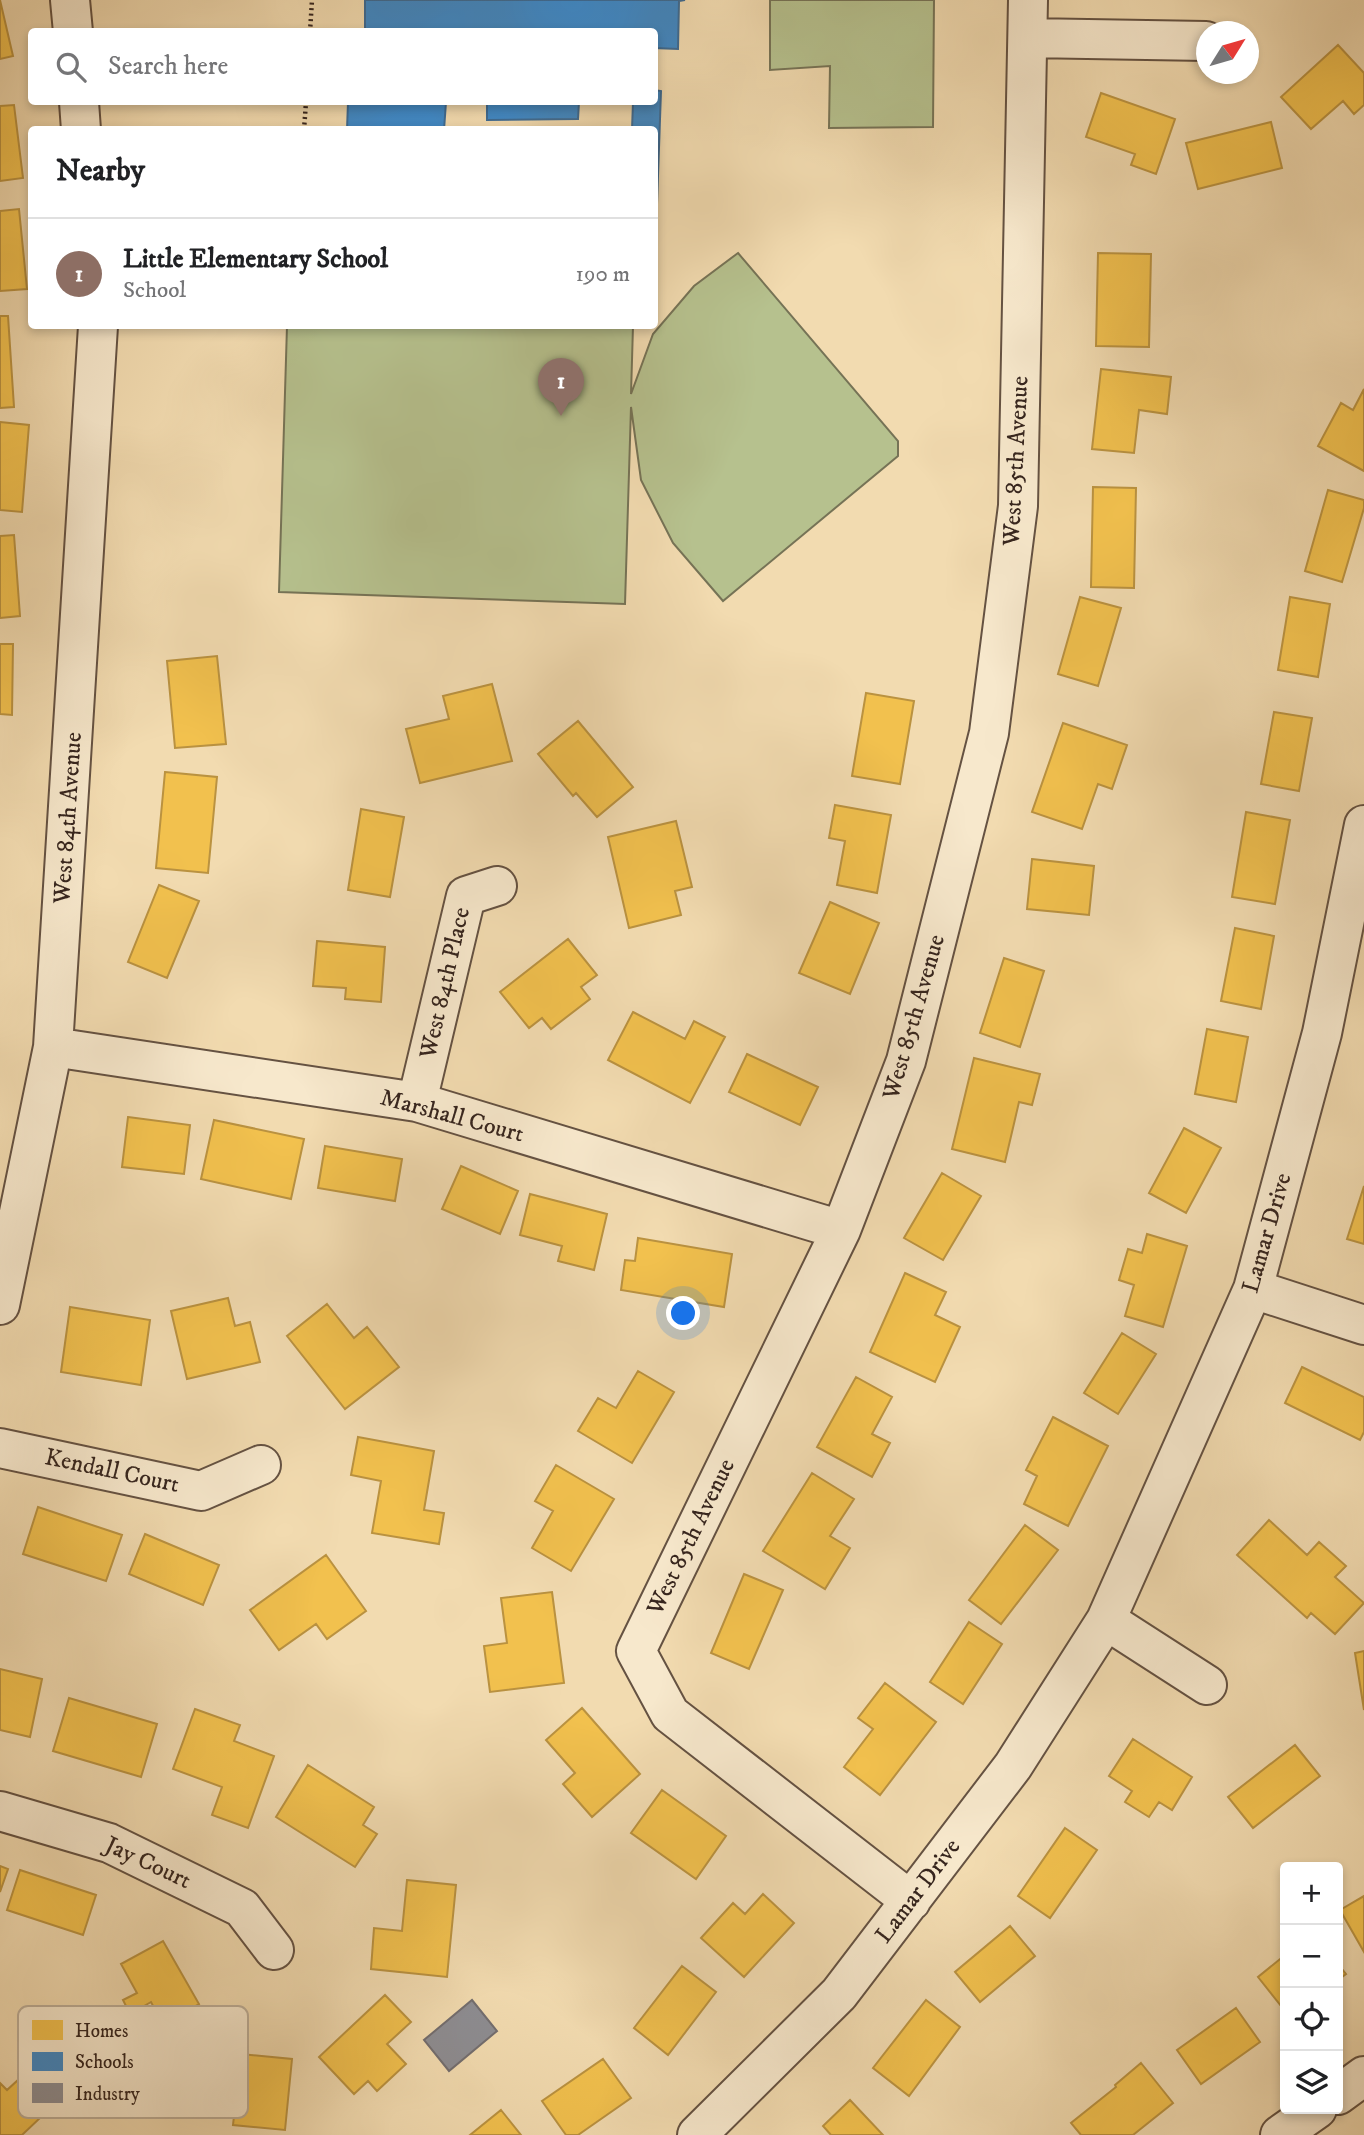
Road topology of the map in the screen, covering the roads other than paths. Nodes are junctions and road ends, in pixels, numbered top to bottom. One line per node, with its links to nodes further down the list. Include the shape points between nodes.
1 (70, 0): 3 (street)
2 (1028, 0): 4 (street, West 85th Avenue)
3 (73, 28)
4 (1028, 38): 5 (street); 14 (street, West 85th Avenue, via 1018,506 989,733 906,1061)
5 (1196, 41)
6 (79, 105): 7 (street)
7 (81, 126)
8 (98, 329): 12 (street, West 84th Avenue)
9 (1364, 825): 11 (street, Lamar Drive)
10 (497, 886): 13 (street, West 84th Place, via 466,896)
11 (1356, 893): 15 (street, Lamar Drive)
12 (53, 1047): 13 (street, Marshall Court); 16 (street, West 84th Avenue)
13 (417, 1102): 14 (street, Marshall Court)
14 (841, 1230): 23 (street, West 85th Avenue, via 636,1651 670,1714)
15 (1253, 1289): 17 (street); 20 (street, Lamar Drive)
16 (0, 1305)
17 (1364, 1325)
18 (0, 1448): 19 (street, Kendall Court, via 201,1490)
19 (261, 1465)
20 (1106, 1620): 21 (street); 23 (street, Lamar Drive, via 1013,1766)
21 (1207, 1685)
22 (0, 1811): 24 (street, Jay Court, via 109,1843 242,1908)
23 (911, 1901): 28 (street, Lamar Drive, via 839,1994)
24 (274, 1950)
25 (1364, 2076): 26 (street)
26 (1343, 2091)
27 (1311, 2114): 29 (street)
28 (697, 2135)
29 (1280, 2135)

